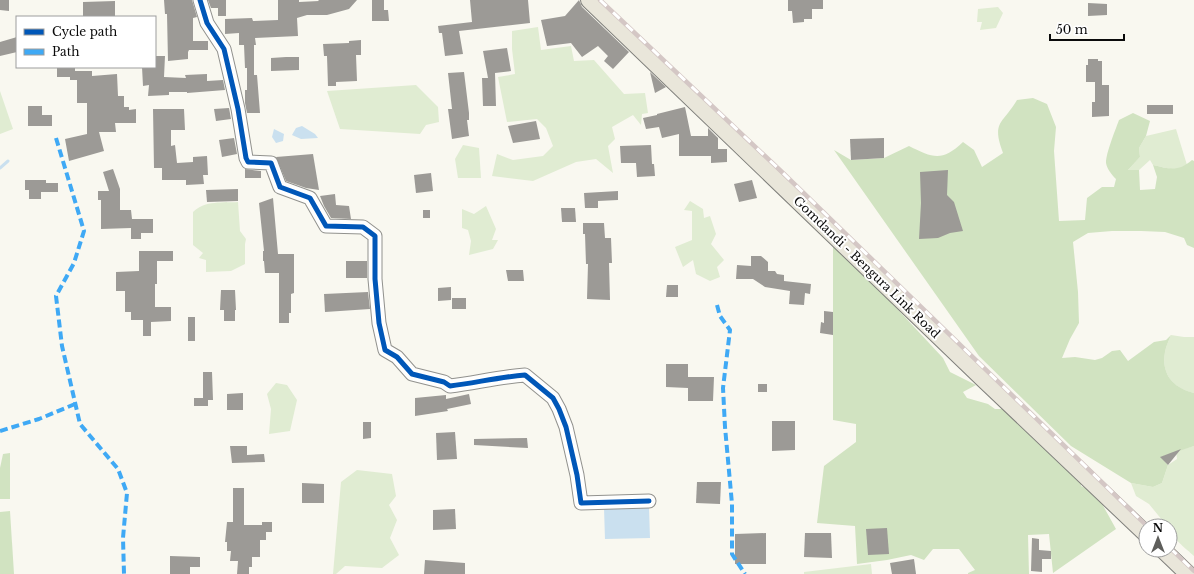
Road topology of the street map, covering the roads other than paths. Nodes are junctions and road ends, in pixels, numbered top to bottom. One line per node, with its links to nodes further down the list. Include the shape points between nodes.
1 (200, 0): 3 (street, via 207,23 224,49 248,162 270,163 280,187 310,198 326,226 363,227 375,236 375,279 379,323 385,350 397,357 412,374 444,382 450,386 525,375 553,398 559,409 566,427 581,503)
2 (589, 0): 4 (main road, Gomdandi - Bengura Link Road)
3 (649, 501)
4 (1138, 526)
5 (1171, 558): 6 (main road)
6 (1188, 574)

